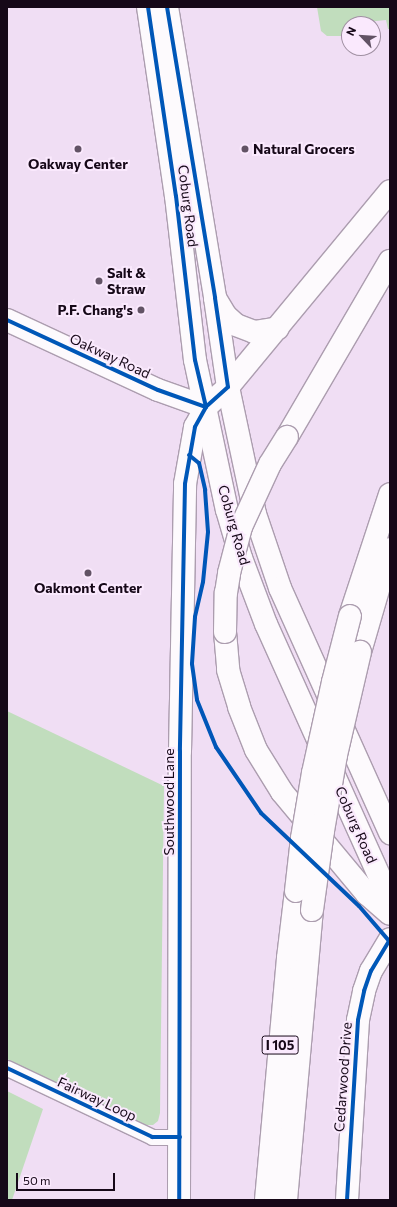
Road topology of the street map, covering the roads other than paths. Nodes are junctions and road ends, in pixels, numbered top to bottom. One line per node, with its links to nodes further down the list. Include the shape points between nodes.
1 (148, 7): 9 (main road, Coburg Road, via 176,196 195,360)
2 (167, 7): 5 (main road, Coburg Road)
3 (390, 190): 7 (main road)
4 (390, 261): 14 (main road, bridge, via 267,471 241,527 233,552 227,586 225,632 228,670 256,750 282,792 367,894)
5 (215, 298): 7 (main road, via 226,316 236,325 254,332); 8 (main road, Coburg Road)
6 (7, 320): 9 (main road, Oakway Road, via 158,390)
7 (278, 328): 8 (main road)
8 (228, 388): 9 (main road); 12 (main road, Coburg Road, via 255,514 280,588)
9 (206, 407): 13 (main road, Coburg Road, via 227,510 244,566 266,624); 17 (main road, Southwood Lane, via 195,427 185,484 180,750)
10 (390, 494): 19 (main road, I 105, bridge, via 350,616 313,773 302,838 287,965)
11 (390, 549): 20 (main road, I 105, bridge, via 360,652 332,776 312,910)
12 (390, 833)
13 (390, 900)
14 (390, 914)
15 (390, 939): 21 (main road, Cedarwood Drive, via 371,971 358,1020)
16 (7, 1068): 17 (street, Fairway Loop, via 152,1137)
17 (180, 1137): 18 (main road, Southwood Lane)
18 (179, 1200)
19 (266, 1200)
20 (286, 1200)
21 (347, 1200)

